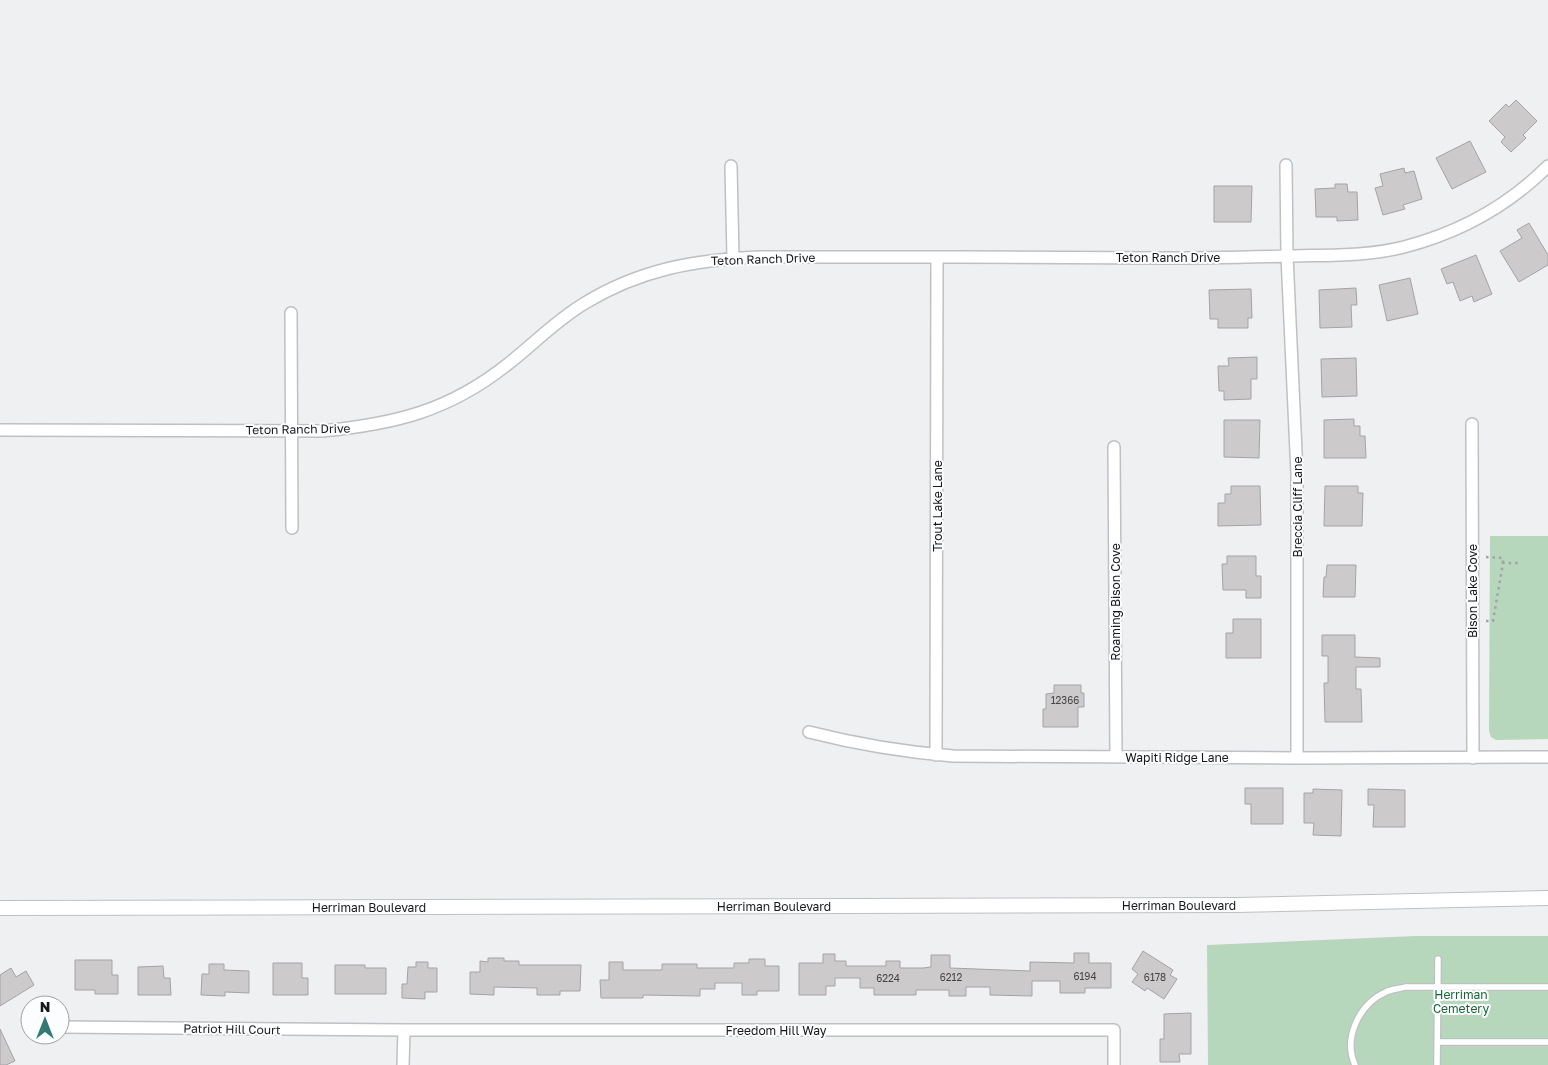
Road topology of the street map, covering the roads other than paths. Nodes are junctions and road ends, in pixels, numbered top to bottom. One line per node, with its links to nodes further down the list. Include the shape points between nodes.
1 (1286, 165): 4 (street, Breccia Cliff Lane)
2 (732, 166): 6 (street)
3 (1548, 166): 4 (street, Teton Ranch Drive, via 1490,212 1450,232 1403,247 1365,254)
4 (1287, 256): 5 (street, Teton Ranch Drive); 17 (street, Breccia Cliff Lane, via 1297,466)
5 (937, 257): 6 (street, Teton Ranch Drive); 14 (street, Trout Lake Lane)
6 (733, 258): 10 (street, Teton Ranch Drive, via 673,267 612,289 556,322 482,382 451,401 423,412 366,427)
7 (291, 313): 10 (street)
8 (1472, 424): 18 (street, Bison Lake Cove)
9 (0, 430): 10 (street, Teton Ranch Drive)
10 (292, 430): 12 (street)
11 (1114, 447): 15 (street, Roaming Bison Cove)
12 (292, 528)
13 (809, 732): 14 (street, Wapiti Ridge Lane)
14 (936, 754): 15 (street, Wapiti Ridge Lane)
15 (1116, 757): 17 (street, Wapiti Ridge Lane)
16 (1548, 757): 18 (street, Wapiti Ridge Lane)
17 (1297, 758): 18 (street, Wapiti Ridge Lane)
18 (1473, 758)
19 (1548, 898): 20 (street, Herriman Boulevard, via 1236,905)
20 (0, 908)
21 (1438, 959): 22 (lane)
22 (1438, 987): 23 (lane); 26 (lane); 30 (lane, via 1405,987 1386,992 1366,1005 1356,1022 1351,1042)
23 (1548, 987)
24 (70, 1027): 25 (street, Patriot Hill Court)
25 (404, 1030): 28 (street); 29 (street, Freedom Hill Way, via 1114,1030)
26 (1437, 1042): 27 (lane); 31 (lane)
27 (1548, 1042)
28 (403, 1065)
29 (1114, 1065)
30 (1355, 1065)
31 (1437, 1065)

